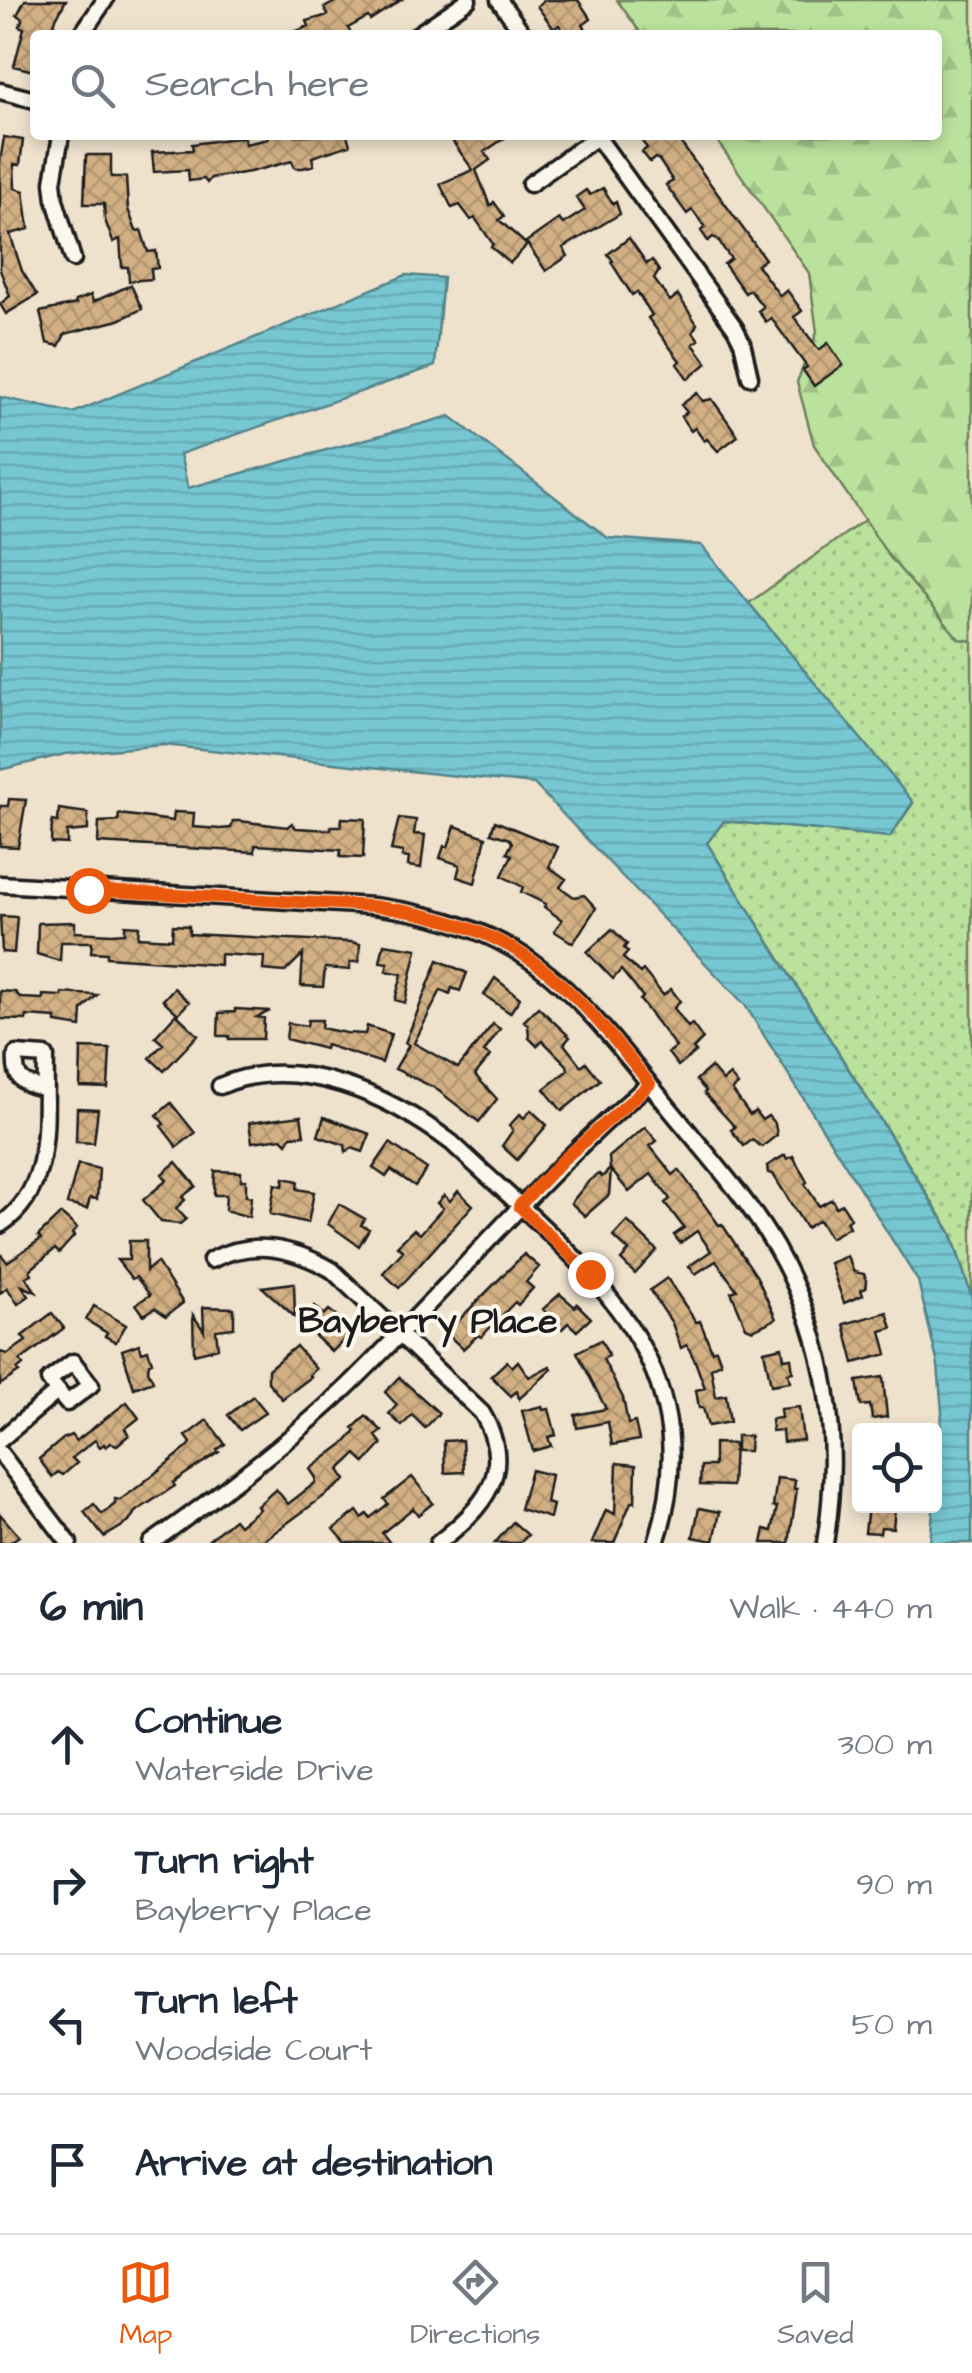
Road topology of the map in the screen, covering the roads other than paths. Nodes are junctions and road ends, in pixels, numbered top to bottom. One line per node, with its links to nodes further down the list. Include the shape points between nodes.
1 (105, 0): 4 (street)
2 (468, 0): 5 (street)
3 (499, 0): 6 (street)
4 (84, 30)
5 (424, 30)
6 (520, 30)
7 (0, 91): 8 (street)
8 (30, 99)
9 (60, 140): 13 (street, via 53,182)
10 (591, 140): 12 (street)
11 (600, 140): 14 (street, via 735,328)
12 (530, 184)
13 (72, 259)
14 (750, 377)
15 (0, 884): 16 (street, via 373,906 440,917 518,950 558,980)
16 (650, 1084): 19 (street); 30 (street, via 764,1229 801,1298 832,1422)
17 (220, 1086): 19 (street, via 290,1074 376,1098 439,1134)
18 (45, 1088): 20 (street, via 38,1179 20,1210)
19 (519, 1206): 22 (street); 29 (street, via 604,1289 652,1364 670,1452)
20 (0, 1225)
21 (211, 1260): 22 (street, via 255,1246 292,1251 338,1275)
22 (400, 1333): 27 (street, via 295,1433); 28 (street, via 482,1414 496,1445 495,1474 482,1505)
23 (58, 1392): 24 (street)
24 (0, 1440)
25 (0, 1453): 26 (street)
26 (69, 1543)
27 (151, 1543)
28 (438, 1543)
29 (656, 1543)
30 (824, 1543)

